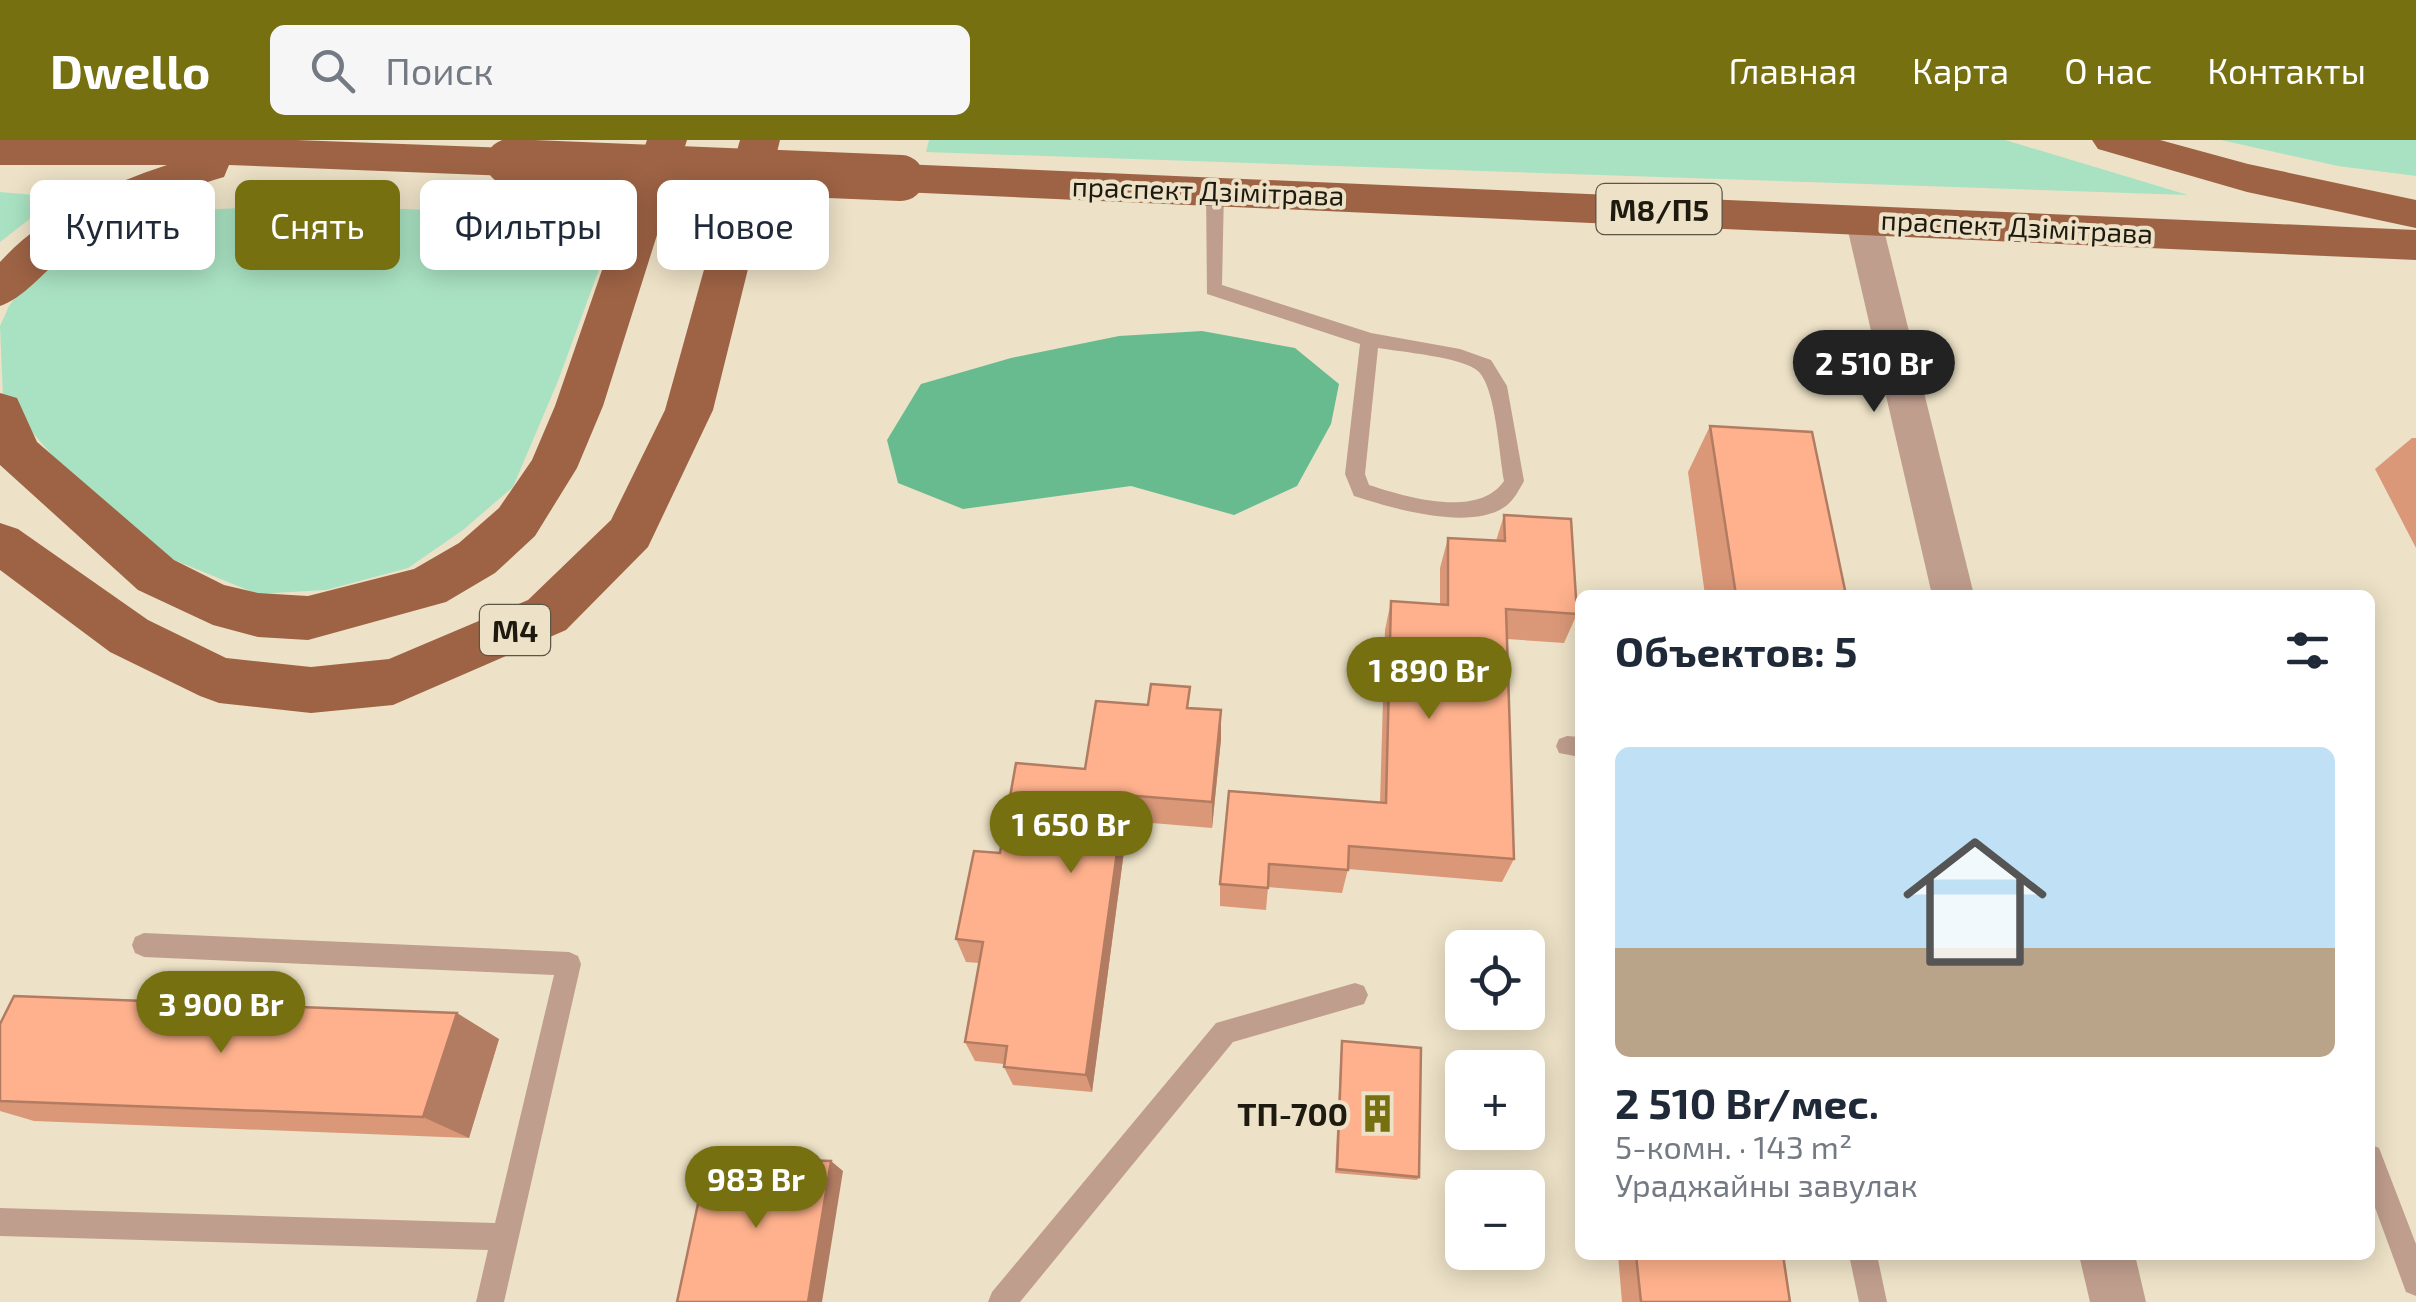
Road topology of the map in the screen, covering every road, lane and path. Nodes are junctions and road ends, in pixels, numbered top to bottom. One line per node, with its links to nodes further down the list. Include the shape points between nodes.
1 (666, 140): 12 (main road, М4, via 554,468 518,522 478,558 428,587 308,618 212,604 156,575 18,453)
2 (760, 140): 13 (main road, М4, via 689,410 630,534 547,615 393,682 311,690 219,680 128,636)
3 (2112, 140): 7 (main road)
4 (0, 152): 5 (main road, праспект Дзімітрава / М8/П5)
5 (262, 152): 6 (main road, праспект Дзімітрава / М8/П5, bridge); 10 (main road, via 172,178 86,215 47,242)
6 (1215, 190): 8 (main road, праспект Дзімітрава / М8/П5); 11 (lane, via 1213,289)
7 (2416, 214)
8 (1863, 218): 9 (main road, праспект Дзімітрава / М8/П5); 14 (street)
9 (2416, 244)
10 (0, 290)
11 (1370, 340): 11 (lane, via 1484,365 1497,386 1514,481 1504,498 1483,508 1386,500 1360,490 1355,474)
12 (0, 411)
13 (0, 542)
14 (1952, 590)
15 (144, 945): 19 (lane, via 569,964)
16 (1355, 994): 24 (lane, via 1224,1032)
17 (2375, 1171): 22 (lane)
18 (0, 1222): 19 (lane)
19 (506, 1237): 23 (lane)
20 (1864, 1260): 25 (lane)
21 (2108, 1260): 26 (street)
22 (2416, 1282)
23 (490, 1302)
24 (1002, 1302)
25 (1873, 1302)
26 (2118, 1302)

